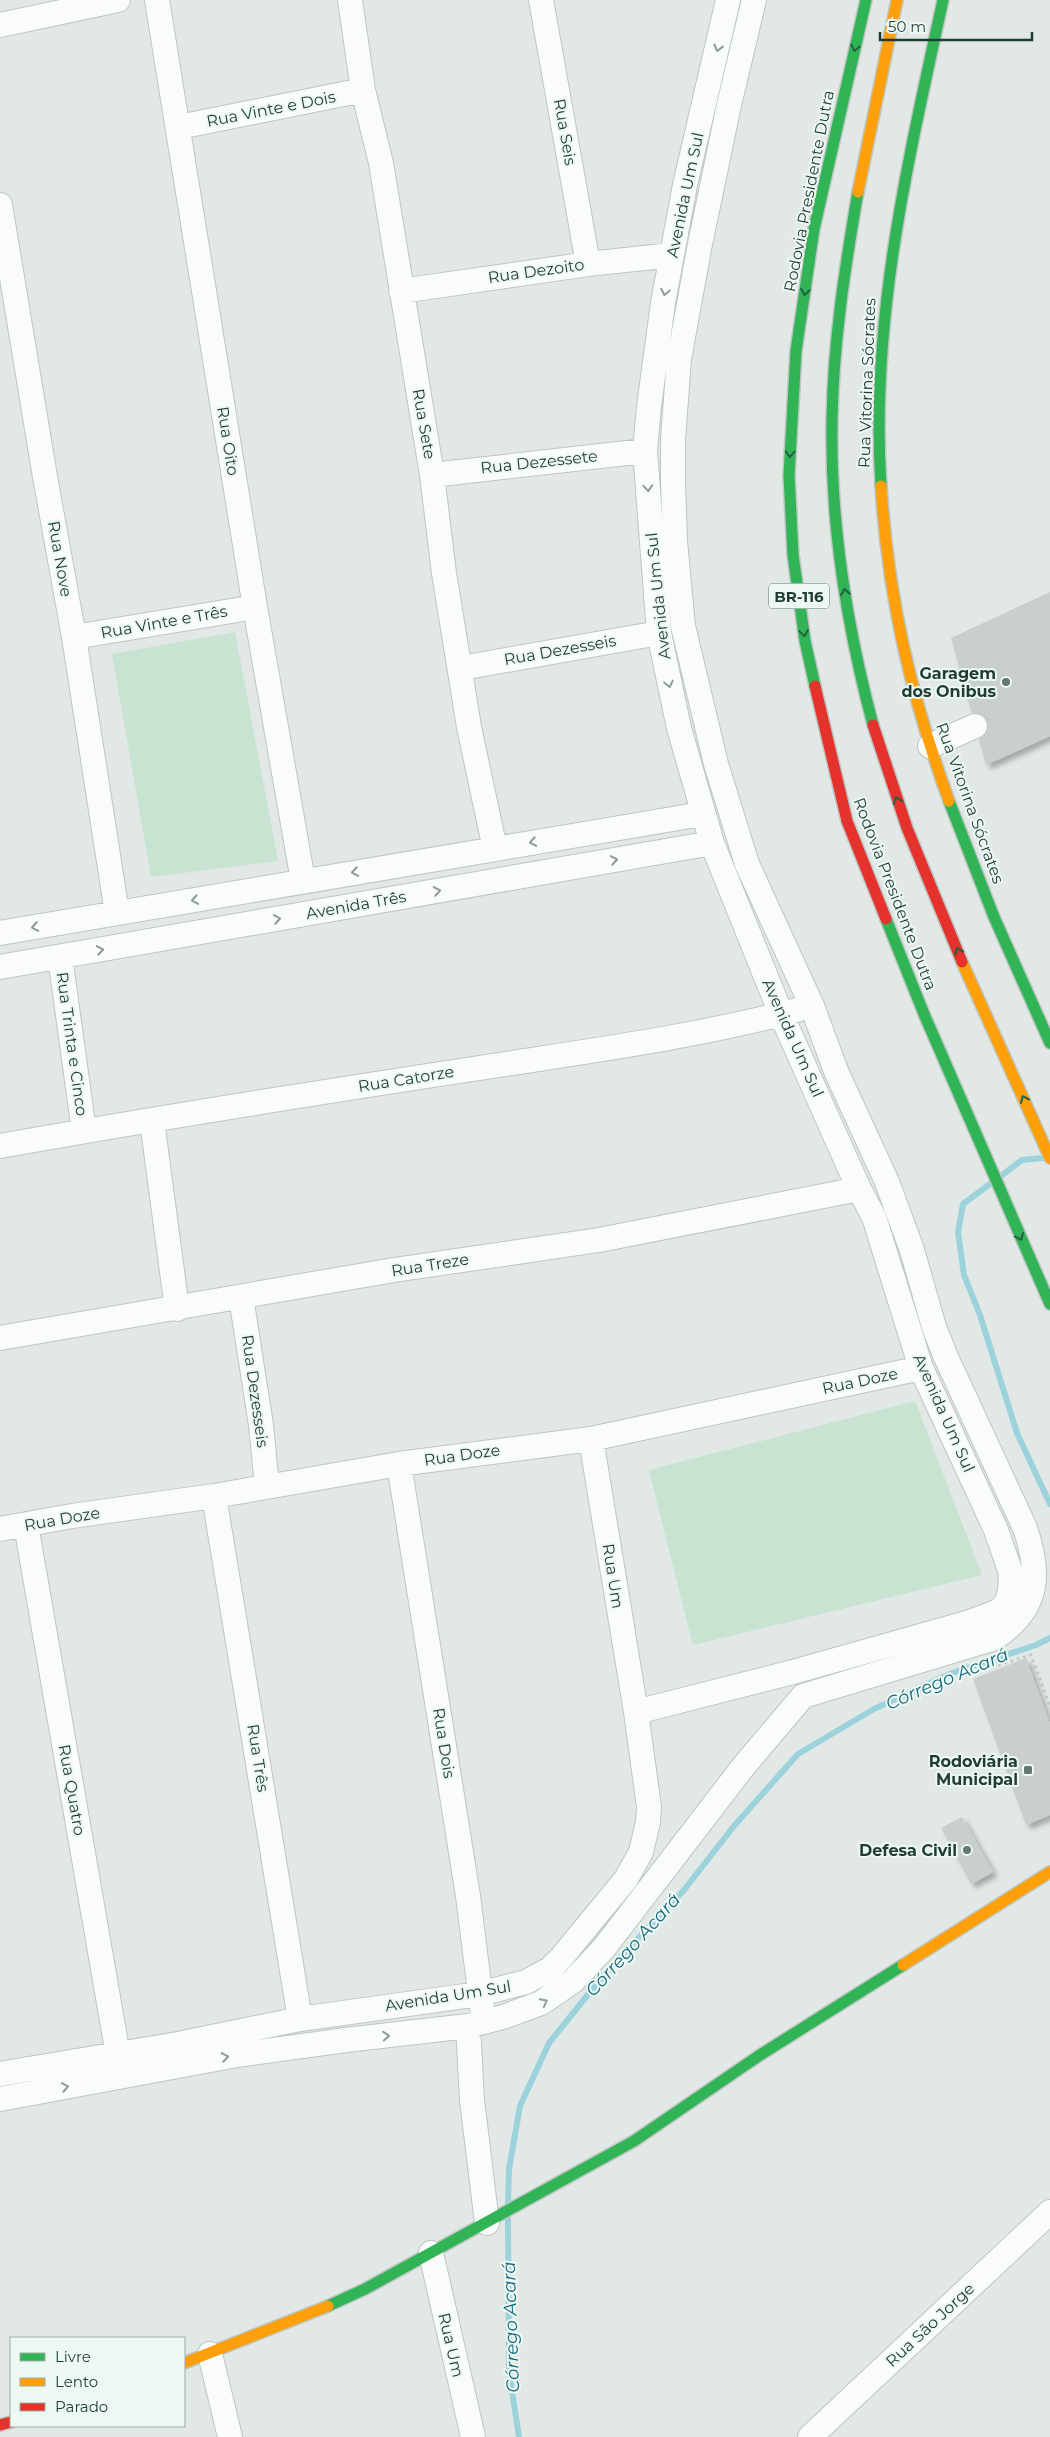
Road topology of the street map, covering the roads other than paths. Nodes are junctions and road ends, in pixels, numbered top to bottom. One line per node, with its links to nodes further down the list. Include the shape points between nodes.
1 (118, 0): 10 (street)
2 (157, 0): 14 (street, Rua Oito)
3 (350, 0): 11 (street, Rua Sete)
4 (541, 0): 17 (street, Rua Seis)
5 (728, 0): 12 (street, Avenida Um Sul, one-way to 12)
6 (754, 0): 13 (street, Avenida Um Sul)
7 (866, 0): 60 (main road, Rodovia Presidente Dutra / BR-116, one-way to 60, via 814,229 796,351 789,475 793,554 805,641 847,821 924,1014)
8 (897, 0): 57 (main road, BR-116, one-way to 8, via 948,930 909,833 868,702 840,564 832,432 841,296 851,222)
9 (943, 0): 32 (main road, Rua Vitorina Sócrates, via 893,241 884,310 879,401 879,464 888,560 900,639)
10 (0, 25)
11 (363, 90): 14 (street, Rua Vinte e Dois); 18 (street, Rua Sete, via 381,163)
12 (705, 99): 13 (street); 16 (street, Avenida Um Sul)
13 (729, 105): 20 (street, Avenida Um Sul)
14 (179, 127): 25 (street, Rua Oito)
15 (0, 205): 27 (street, Rua Nove)
16 (672, 255): 17 (street, Rua Dezoito); 19 (street, Avenida Um Sul, one-way to 19)
17 (588, 264): 18 (street, Rua Dezoito)
18 (401, 291): 22 (street, Rua Sete)
19 (657, 352): 20 (street); 21 (street, Avenida Um Sul)
20 (680, 359): 24 (street, Avenida Um Sul, via 672,439)
21 (646, 450): 22 (street, Rua Dezessete); 23 (street, Avenida Um Sul, one-way to 23)
22 (432, 475): 28 (street, Rua Sete, via 444,573)
23 (652, 541): 24 (street); 26 (street, Avenida Um Sul)
24 (675, 541): 31 (street, Avenida Um Sul, via 683,626)
25 (255, 607): 27 (street, Rua Vinte e Três); 39 (street, Rua Oito)
26 (659, 633): 28 (street, Rua Dezesseis); 30 (street, Avenida Um Sul, one-way to 30)
27 (74, 637): 42 (street, Rua Nove)
28 (461, 668): 36 (street, Rua Sete, via 469,727)
29 (975, 726): 32 (street)
30 (679, 728): 31 (street); 33 (street, Avenida Um Sul)
31 (708, 728): 44 (street, Avenida Um Sul, via 747,864)
32 (930, 746): 51 (main road, Rua Vitorina Sócrates, via 961,835)
33 (702, 814): 34 (street, Avenida Três); 35 (street, Avenida Um Sul)
34 (570, 836): 36 (street, Avenida Três, one-way to 36); 37 (street)
35 (712, 843): 37 (street, Avenida Três, one-way to 35); 45 (street, Avenida Um Sul)
36 (495, 849): 38 (street, Avenida Três)
37 (579, 866): 41 (street, Avenida Três, one-way to 37)
38 (384, 868): 39 (street, Avenida Três, one-way to 39); 41 (street)
39 (303, 881): 40 (street, Avenida Três)
40 (232, 894): 42 (street, Avenida Três, one-way to 42); 43 (street)
41 (390, 899): 43 (street, Avenida Três, one-way to 41)
42 (117, 913): 46 (street, Avenida Três, one-way to 46)
43 (242, 925): 47 (street, Avenida Três, one-way to 43)
44 (773, 925): 45 (street); 49 (street, Avenida Um Sul)
45 (748, 931): 50 (street, Avenida Um Sul)
46 (0, 933)
47 (60, 957): 48 (street, Avenida Três); 55 (street, Rua Trinta e Cinco)
48 (1, 960)
49 (812, 1006): 50 (street, Rua Catorze); 52 (street, Avenida Um Sul)
50 (782, 1014): 53 (street, Avenida Um Sul); 54 (street, Rua Catorze, via 569,1054 265,1100)
51 (1050, 1043)
52 (836, 1071): 53 (street); 71 (street, Avenida Um Sul, via 887,1182 945,1355 1024,1528 1033,1554 1035,1574 1025,1608 1008,1629 995,1638)
53 (813, 1082): 58 (street, Avenida Um Sul)
54 (152, 1121): 55 (street, Rua Catorze); 61 (street)
55 (84, 1131): 56 (street, Rua Catorze)
56 (0, 1146)
57 (1050, 1158)
58 (859, 1189): 59 (street, Rua Treze, via 609,1238); 63 (street, Avenida Um Sul, via 874,1217)
59 (241, 1297): 61 (street, Rua Treze); 66 (street, Rua Dezesseis)
60 (1050, 1304)
61 (177, 1309): 62 (street, Rua Treze)
62 (0, 1338)
63 (921, 1368): 64 (street, Rua Doze); 70 (street, Avenida Um Sul, via 996,1530 1011,1573 1006,1603 999,1611 986,1617)
64 (591, 1439): 65 (street, Rua Doze); 72 (street, Rua Um)
65 (399, 1464): 66 (street, Rua Doze); 76 (street, Rua Dois, via 468,1896)
66 (267, 1486): 67 (street, Rua Doze)
67 (214, 1496): 68 (street, Rua Doze); 78 (street, Rua Três)
68 (26, 1525): 69 (street, Rua Doze); 81 (street, Rua Quatro)
69 (0, 1529)
70 (793, 1672): 71 (street); 72 (street, Avenida Um Sul)
71 (803, 1696): 75 (street, Avenida Um Sul, via 743,1767)
72 (636, 1712): 74 (street, Avenida Um Sul, via 649,1807 644,1838 636,1863 626,1879)
73 (1050, 1872): 88 (main road, via 760,2056 634,2141)
74 (584, 1930): 75 (street); 76 (street, Avenida Um Sul, via 561,1958 538,1977)
75 (604, 1948): 79 (street, Avenida Um Sul, one-way to 75, via 524,2011 558,1994)
76 (479, 1994): 77 (street, Avenida Um Sul); 79 (street, Rua Dois)
77 (410, 2003): 78 (street, Avenida Um Sul); 80 (street)
78 (300, 2019): 82 (street, Avenida Um Sul)
79 (476, 2024): 80 (street, Avenida Um Sul); 88 (street, Rua Dois, via 472,2100)
80 (414, 2033): 82 (street, Avenida Um Sul, one-way to 80)
81 (118, 2055): 82 (street, Avenida Um Sul); 83 (street, Avenida Um Sul)
82 (154, 2059): 85 (street, Avenida Um Sul, one-way to 82)
83 (35, 2068): 84 (street, Avenida Um Sul); 85 (street)
84 (0, 2074)
85 (40, 2092): 86 (street, Avenida Um Sul)
86 (0, 2099)
87 (1050, 2212): 94 (street, Rua São Jorge)
88 (487, 2223): 89 (main road)
89 (431, 2253): 90 (main road, via 365,2289); 93 (street, Rua Um)
90 (210, 2354): 91 (main road); 92 (street)
91 (185, 2363)
92 (230, 2437)
93 (473, 2437)
94 (810, 2437)

